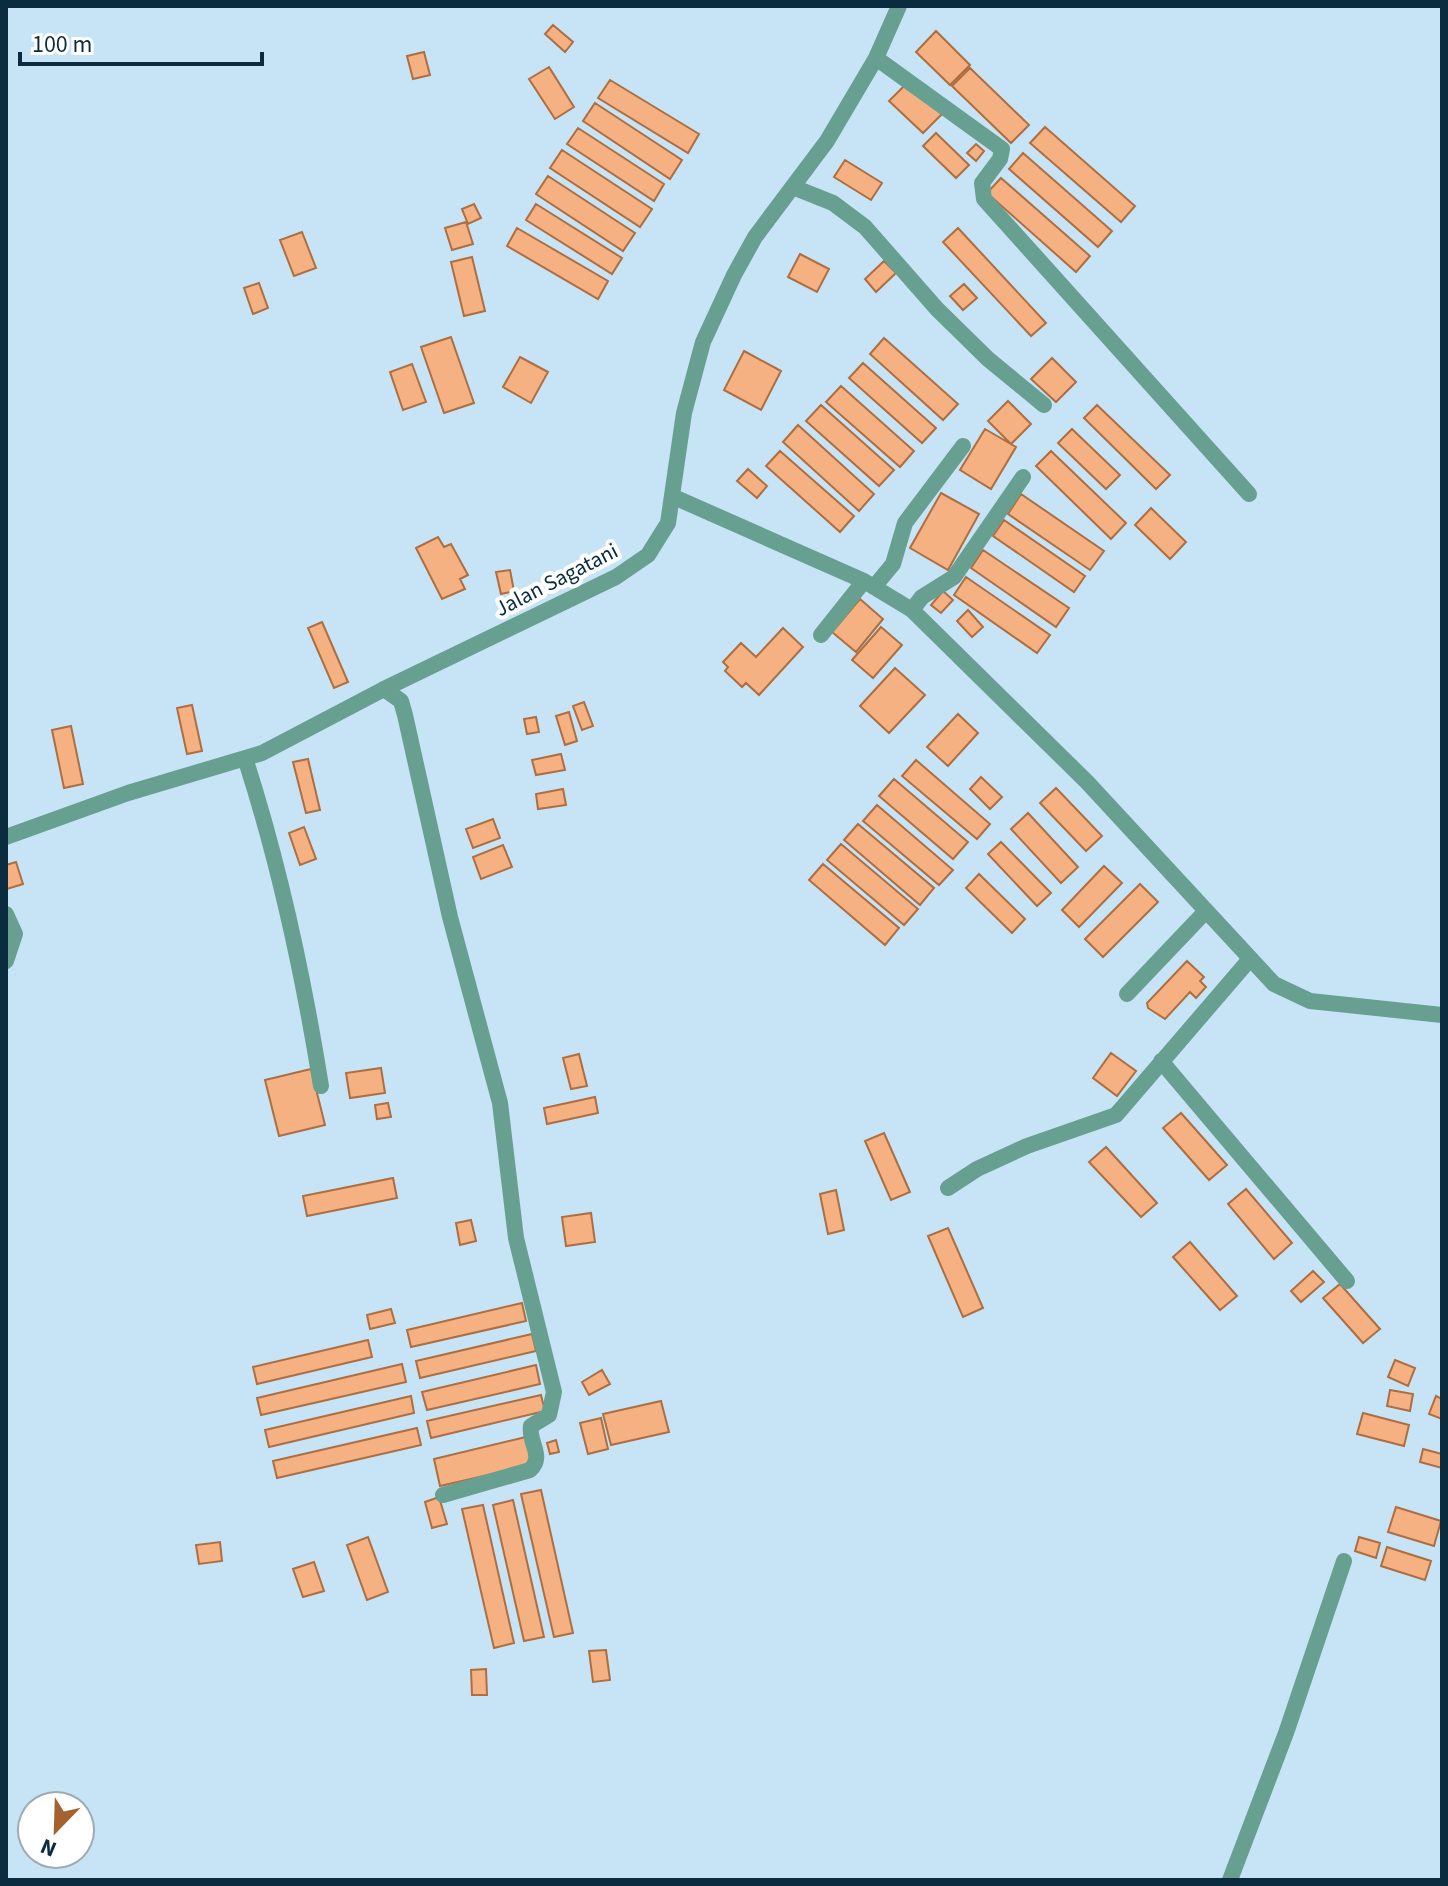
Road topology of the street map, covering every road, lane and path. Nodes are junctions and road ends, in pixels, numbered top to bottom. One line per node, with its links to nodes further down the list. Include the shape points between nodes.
1 (899, 6): 2 (street, Jalan Sagatani)
2 (876, 58): 3 (street, Jalan Sagatani); 7 (street, via 1002,149 982,183 984,199)
3 (793, 187): 4 (street, via 833,203 865,227 937,309); 8 (street, Jalan Sagatani, via 755,237 703,342 684,413)
4 (1044, 405)
5 (963, 446): 9 (street, via 905,523 893,564)
6 (1023, 477): 10 (street, via 954,577 922,597)
7 (1249, 494)
8 (674, 497): 9 (street); 12 (street, Jalan Sagatani, via 668,523 648,555 616,577)
9 (869, 584): 10 (street); 11 (street)
10 (912, 610): 15 (street, via 1087,782)
11 (821, 635)
12 (384, 689): 13 (street, Jalan Sagatani); 25 (street, via 401,701 405,715 450,917 500,1103 516,1238 554,1392 549,1415 531,1426 537,1464)
13 (245, 758): 14 (street, Jalan Sagatani); 22 (street, via 274,849)
14 (6, 837)
15 (1205, 912): 17 (street); 19 (street)
16 (6, 914): 18 (street, via 15,934)
17 (1250, 959): 20 (street, via 1274,984 1310,1001); 21 (street)
18 (6, 961)
19 (1127, 994)
20 (1442, 1015)
21 (1161, 1061): 23 (street, via 1116,1115 1027,1146); 24 (street)
22 (321, 1086)
23 (948, 1188)
24 (1347, 1281)
25 (443, 1495)
26 (1344, 1561): 27 (street)
27 (1230, 1880)

